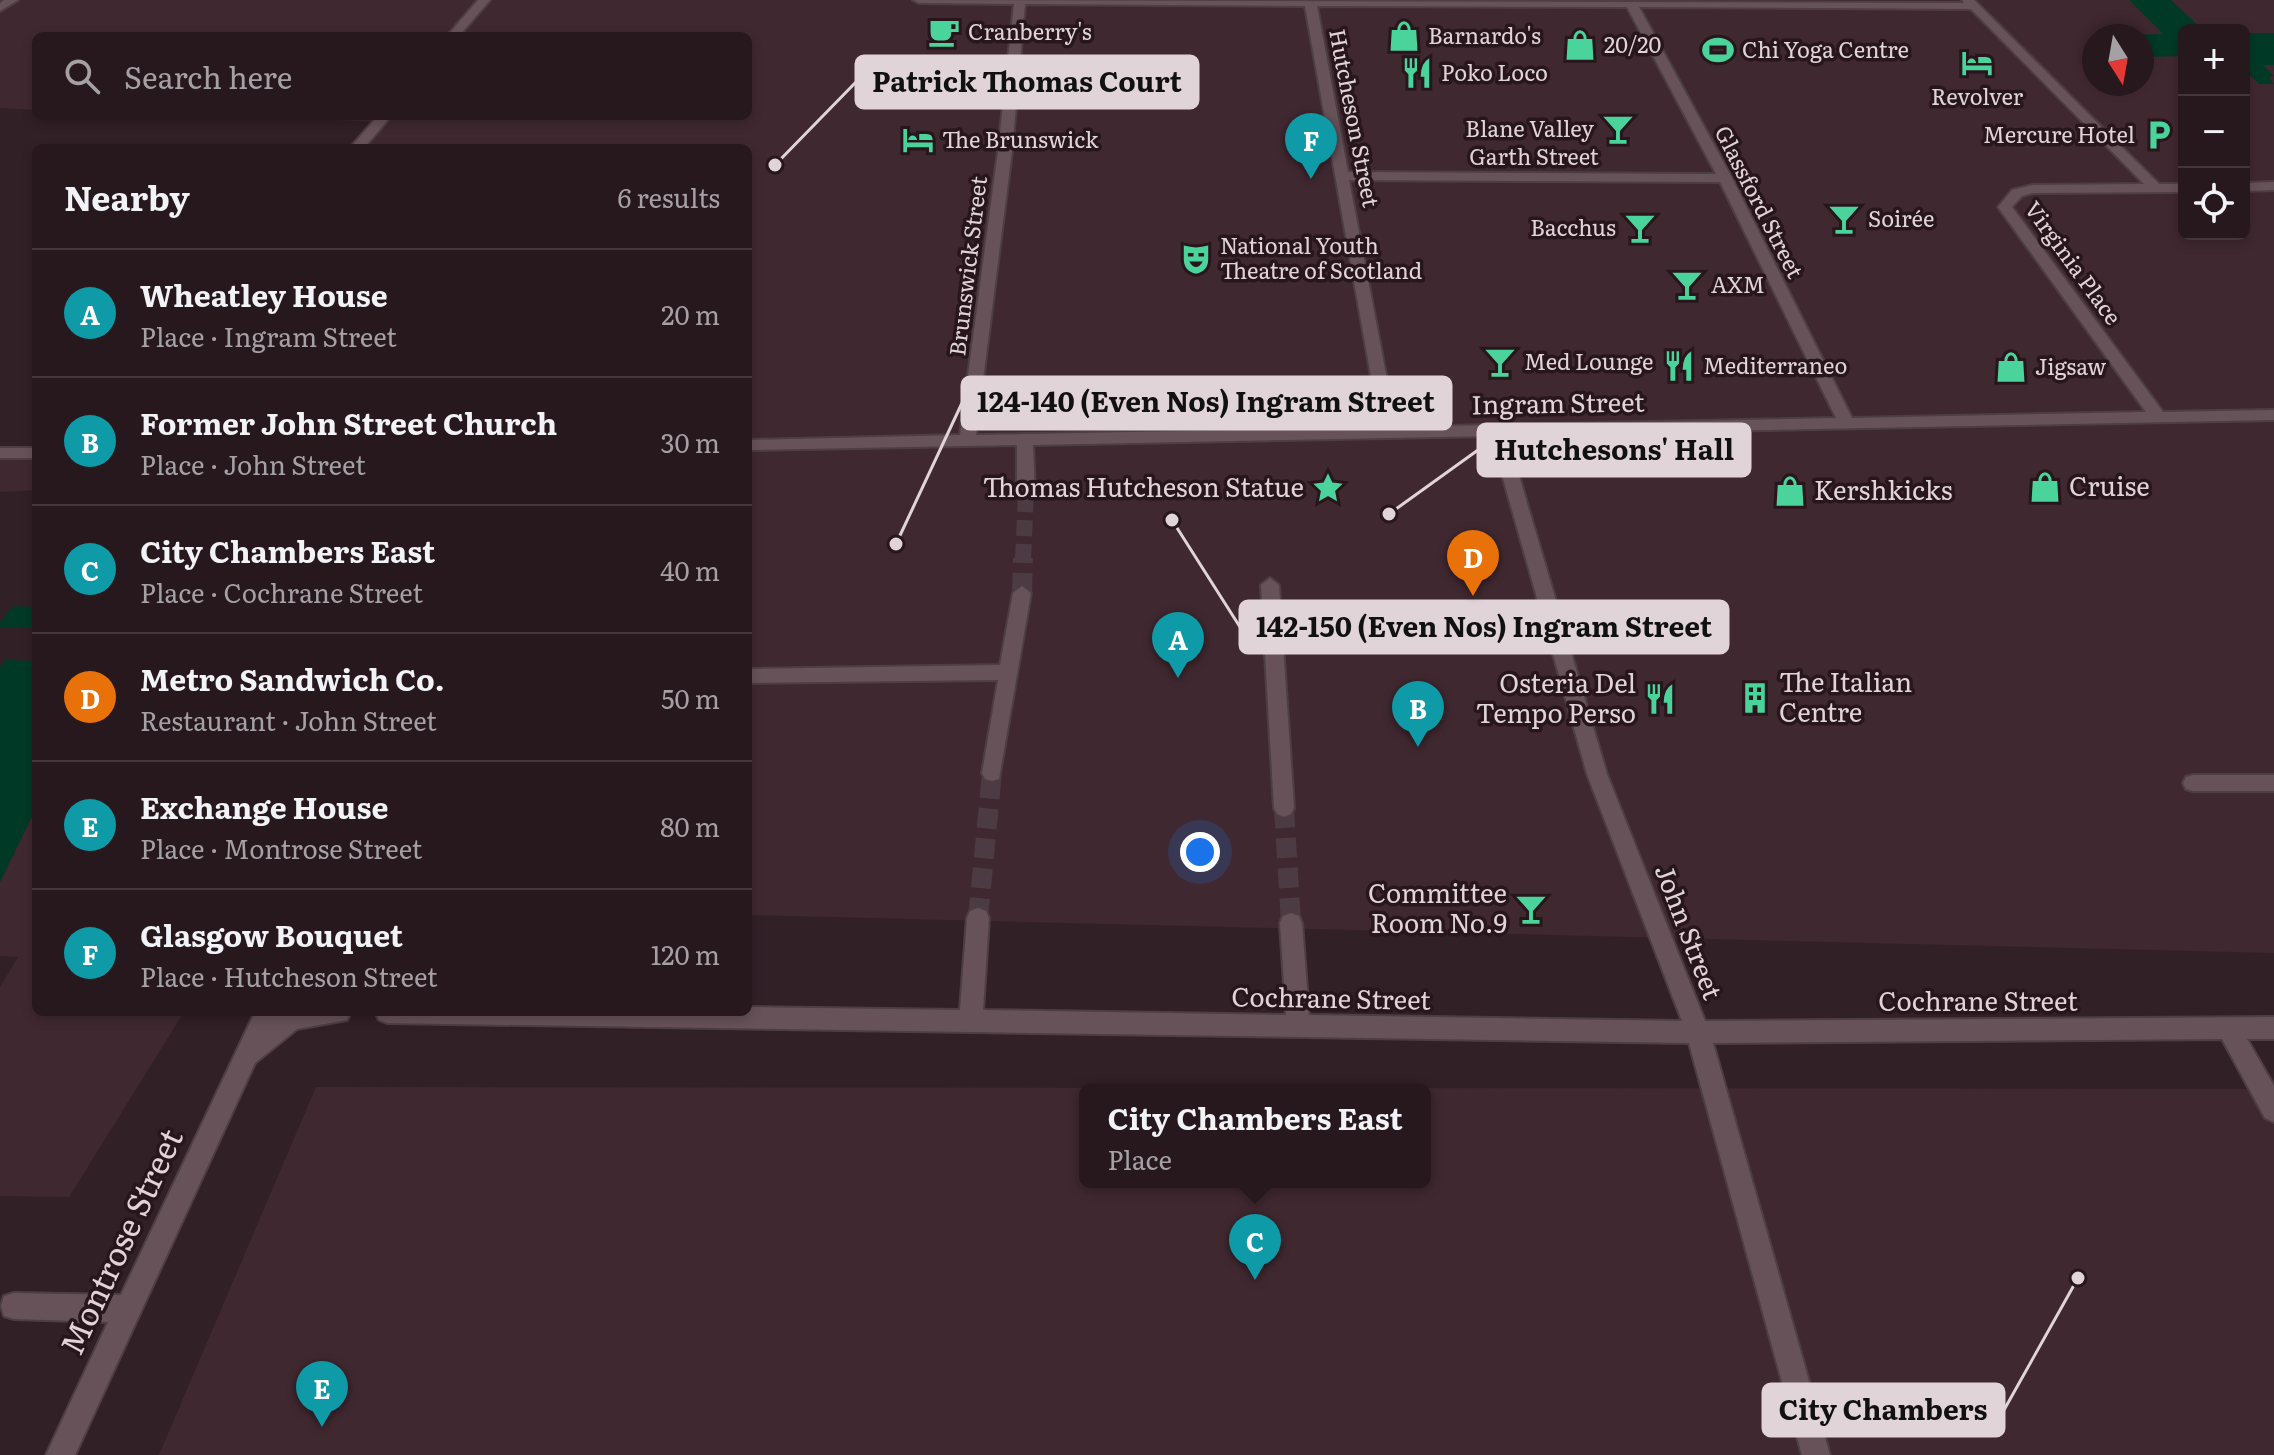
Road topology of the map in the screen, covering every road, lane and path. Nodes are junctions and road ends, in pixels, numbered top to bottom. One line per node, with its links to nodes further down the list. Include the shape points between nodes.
1 (12, 0): 8 (street)
2 (484, 0): 9 (street)
3 (919, 0): 4 (street)
4 (1020, 1): 5 (street); 24 (street, Brunswick Street)
5 (1310, 1): 6 (street); 12 (street, Hutcheson Street)
6 (1630, 2): 7 (street); 13 (street, Glassford Street)
7 (1971, 3): 16 (street)
8 (0, 8)
9 (456, 32)
10 (382, 120): 11 (street)
11 (360, 144)
12 (1343, 176): 13 (street, Garth Street); 22 (street, Hutcheson Street)
13 (1725, 178): 20 (street, Glassford Street)
14 (2274, 186): 15 (street)
15 (2250, 187)
16 (2155, 188): 17 (street, Virginia Place); 19 (street, Virginia Place, via 2033,189 2017,193 2005,207)
17 (2178, 188)
18 (2273, 416): 19 (street, Ingram Street)
19 (2159, 418): 20 (street, Ingram Street)
20 (1847, 425): 21 (street, Ingram Street)
21 (1498, 432): 22 (street, Ingram Street); 46 (street, John Street, via 1597,774)
22 (1389, 434): 23 (street, Ingram Street)
23 (1025, 441): 24 (street, Ingram Street); 28 (street)
24 (967, 442): 25 (street, Ingram Street)
25 (752, 445)
26 (0, 453): 27 (street)
27 (32, 453)
28 (1026, 493)
29 (1270, 585): 36 (street)
30 (1022, 593): 31 (street)
31 (1009, 672): 32 (street); 33 (street)
32 (752, 676)
33 (992, 773)
34 (2193, 783): 35 (street)
35 (2274, 783)
36 (1284, 808)
37 (978, 918): 42 (street)
38 (1291, 923): 43 (street)
39 (265, 1016): 47 (street, Montrose Street)
40 (312, 1016): 47 (street, Montrose Street, via 291,1019)
41 (679, 1016): 42 (street, Cochrane Street)
42 (971, 1020): 43 (street, Cochrane Street)
43 (1298, 1026): 46 (street, Cochrane Street)
44 (2227, 1026): 45 (street, Cochrane Street); 46 (street, Cochrane Street); 48 (street)
45 (2274, 1028)
46 (1698, 1032): 52 (street, John Street)
47 (246, 1059): 50 (street, Montrose Street)
48 (2274, 1110)
49 (14, 1306): 50 (street)
50 (129, 1309): 51 (street, Montrose Street)
51 (60, 1455)
52 (1816, 1455)

